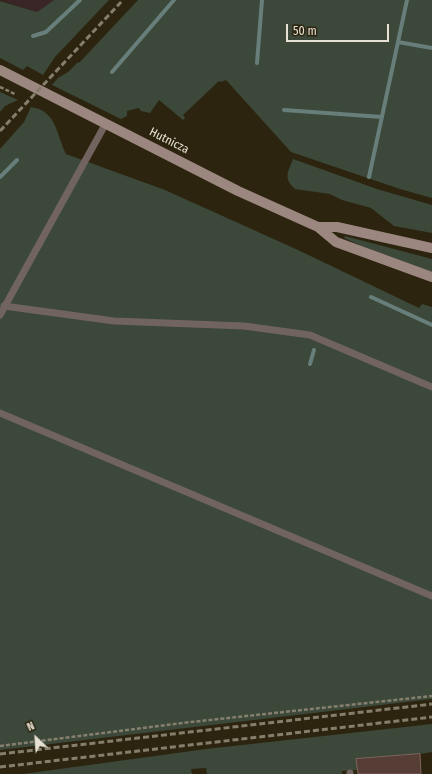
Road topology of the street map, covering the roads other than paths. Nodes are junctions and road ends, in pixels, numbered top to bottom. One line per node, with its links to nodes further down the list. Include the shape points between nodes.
1 (0, 70): 2 (main road, Hutnicza)
2 (106, 123): 3 (main road, Hutnicza, via 238,191); 6 (lane)
3 (318, 227): 4 (main road, Hutnicza, via 337,227); 5 (main road, Hutnicza, via 336,242)
4 (432, 248)
5 (432, 277)
6 (4, 306): 7 (lane); 8 (lane, via 114,321 244,326 310,335)
7 (0, 315)
8 (432, 387)
9 (0, 413): 10 (lane)
10 (432, 596)

